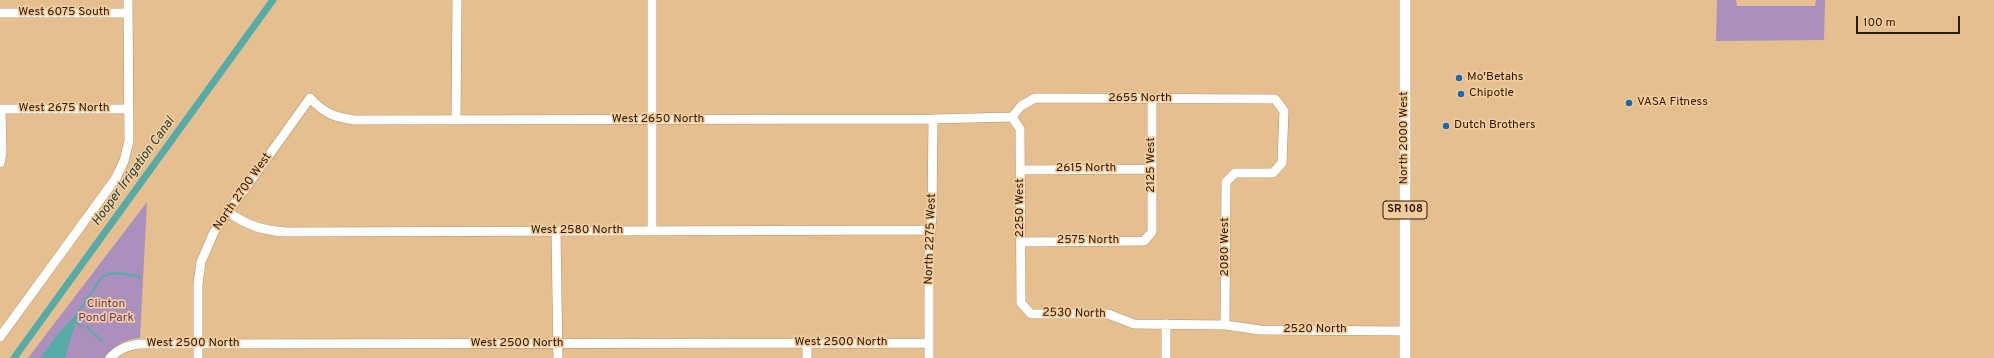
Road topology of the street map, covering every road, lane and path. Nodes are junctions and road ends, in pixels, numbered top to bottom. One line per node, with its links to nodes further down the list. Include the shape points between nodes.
1 (128, 0): 6 (street)
2 (457, 0): 13 (street)
3 (652, 0): 14 (street)
4 (1405, 0): 28 (main road, North 2000 West / SR 108)
5 (0, 13): 6 (street, West 6075 South)
6 (128, 13): 10 (street)
7 (310, 98): 13 (street, West 2650 North, via 321,110 337,117 355,120); 19 (street, North 2700 West)
8 (1152, 99): 11 (street, 2655 North, via 1035,98 1020,106); 16 (street, 2125 West); 18 (street, 2655 North, via 1275,99 1284,111 1282,162 1273,173)
9 (0, 109): 10 (street, West 2675 North); 15 (street)
10 (128, 109): 29 (street, via 129,141 116,178)
11 (1012, 117): 12 (street, West 2650 North); 17 (street, 2250 West, via 1020,128)
12 (933, 119): 14 (street, West 2650 North); 20 (street, North 2275 West)
13 (456, 120): 14 (street, West 2650 North)
14 (652, 120): 22 (street)
15 (0, 163)
16 (1152, 169): 17 (street, 2615 North); 23 (street, 2125 West)
17 (1020, 170): 24 (street, 2250 West)
18 (1235, 173): 27 (street, 2080 West, via 1226,182)
19 (228, 212): 21 (street, West 2580 North, via 254,228 282,232); 33 (street, North 2700 West, via 214,232 201,262 198,284)
20 (931, 230): 22 (street, West 2580 North); 32 (street, North 2275 West)
21 (556, 231): 22 (street, West 2580 North); 30 (street)
22 (652, 231)
23 (1152, 232): 24 (street, 2575 North, via 1144,241)
24 (1021, 242): 25 (street, 2250 West)
25 (1021, 303): 26 (street, 2530 North, via 1031,314 1108,314 1134,324)
26 (1166, 324): 27 (street, 2530 North); 39 (street)
27 (1225, 325): 28 (street, 2520 North, via 1260,330)
28 (1405, 331): 40 (main road, North 2000 West / SR 108)
29 (0, 337)
30 (558, 343): 31 (street, West 2500 North); 33 (street, West 2500 North); 36 (street)
31 (807, 343): 32 (street, West 2500 North); 37 (street)
32 (929, 343): 38 (street, North 2275 West)
33 (198, 344): 34 (street, West 2500 North, via 126,346); 35 (street, North 2700 West)
34 (110, 358)
35 (198, 358)
36 (558, 358)
37 (807, 358)
38 (929, 358)
39 (1166, 358)
40 (1405, 358)

